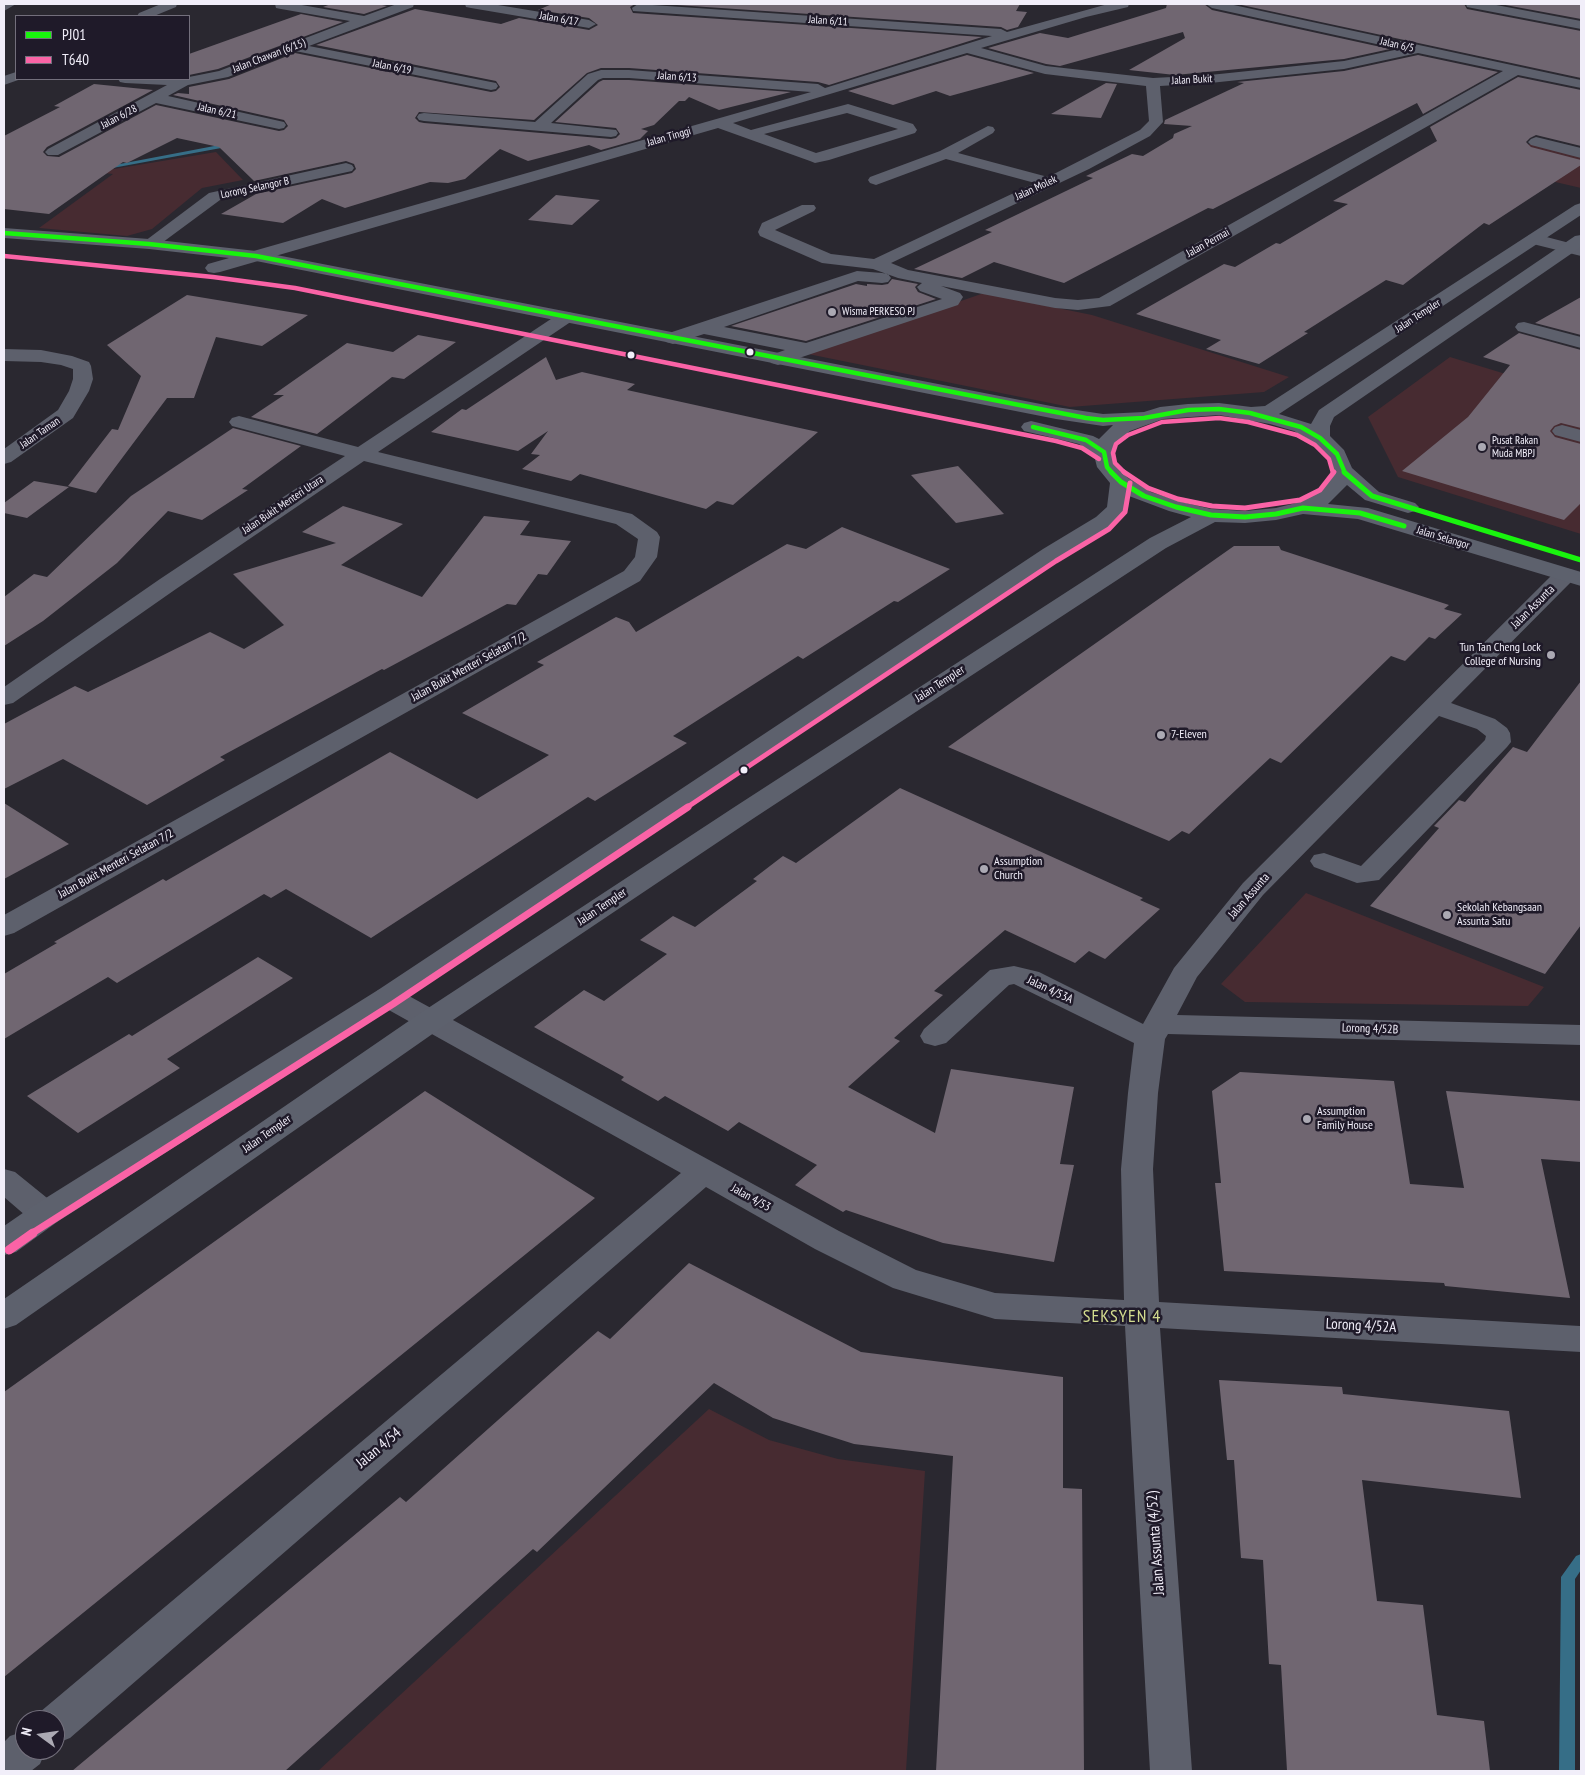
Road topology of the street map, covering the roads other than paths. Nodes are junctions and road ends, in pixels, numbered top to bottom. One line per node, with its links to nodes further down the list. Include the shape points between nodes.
1 (10, 4): 9 (street)
2 (171, 4): 12 (street)
3 (408, 4): 13 (street, Jalan Chawan (6/15))
4 (471, 4): 14 (street, Jalan 6/17)
5 (1123, 4): 11 (street, Jalan Tinggi)
6 (1212, 4): 19 (street, Jalan 6/5)
7 (1472, 4): 15 (street)
8 (280, 5): 13 (street)
9 (4, 7)
10 (638, 8): 16 (street, Jalan 6/11)
11 (1085, 9): 16 (street, Jalan Tinggi)
12 (146, 15)
13 (365, 20): 17 (street, Jalan Chawan (6/15))
14 (589, 24)
15 (1581, 25)
16 (1018, 34): 18 (street, Jalan Tinggi)
17 (294, 47): 26 (street, Jalan Chawan (6/15), via 223,74); 29 (street, Jalan 6/19)
18 (969, 48): 22 (street, Jalan Tinggi); 27 (street, Jalan Bukit, via 1045,70)
19 (1416, 49): 20 (street, Jalan 6/5); 27 (street, Jalan Bukit, via 1336,66)
20 (1516, 70): 28 (street, Jalan 6/5); 54 (street, Jalan Permai, via 1104,302 1055,303 904,274)
21 (15, 75): 25 (street)
22 (877, 75): 24 (street); 30 (street, Jalan Tinggi)
23 (145, 80): 26 (street, Jalan Chawan (6/15))
24 (908, 81)
25 (4, 82)
26 (184, 82): 31 (street, Jalan 6/28)
27 (1153, 82): 45 (street, Jalan Molek, via 1156,122 1153,126 1084,166)
28 (1581, 84)
29 (491, 86)
30 (836, 89): 33 (street, Jalan Tinggi); 35 (street, Jalan 6/13, via 608,73 593,77)
31 (155, 98): 34 (street, Jalan 6/21); 40 (street, Jalan 6/28)
32 (424, 117): 35 (street)
33 (719, 123): 38 (street); 53 (street, Jalan Tinggi)
34 (279, 125)
35 (538, 127): 37 (street)
36 (988, 130): 42 (street)
37 (611, 133)
38 (749, 134): 38 (street, via 848,108 910,130 820,158)
39 (1536, 142): 41 (street)
40 (53, 152)
41 (1581, 153)
42 (945, 154): 44 (street); 45 (street)
43 (346, 168): 50 (street, Lorong Selangor B, via 215,196)
44 (876, 180)
45 (1049, 182): 54 (street, Jalan Molek)
46 (808, 208): 54 (street, Jalan Permai, via 768,227 766,232 828,259)
47 (1581, 208): 49 (main road, Jalan Templer)
48 (4, 233): 50 (main road)
49 (1535, 239): 52 (street); 65 (main road, Jalan Templer, via 1288,401 1270,411)
50 (149, 244): 53 (main road)
51 (4, 247): 55 (main road)
52 (1577, 247): 70 (main road, via 1326,414 1320,426)
53 (256, 256): 55 (street, Jalan Tinggi); 56 (main road)
54 (876, 264)
55 (214, 268): 59 (main road, via 296,280)
56 (566, 317): 59 (street, Jalan Bukit Menteri Utara); 60 (main road)
57 (1524, 327): 61 (street)
58 (702, 328): 60 (street); 62 (street); 62 (street, via 858,276 876,276 954,297 952,301)
59 (547, 330): 71 (main road, via 1058,432 1086,440); 72 (street, Jalan Bukit Menteri Utara)
60 (673, 338): 64 (main road)
61 (1581, 343)
62 (807, 349): 64 (street)
63 (4, 355): 73 (street, Jalan Taman, via 65,360 82,366 83,379 66,414)
64 (778, 359): 66 (main road, via 1056,413 1103,420)
65 (1250, 413): 66 (main road, via 1188,410); 70 (main road, via 1300,427)
66 (1144, 418): 71 (main road, via 1123,427 1110,438)
67 (239, 422): 72 (street)
68 (1562, 431): 69 (street)
69 (1581, 436)
70 (1320, 438): 74 (main road, via 1337,454)
71 (1104, 452): 75 (main road, via 1107,467)
72 (359, 454): 79 (street, Jalan Bukit Menteri Utara); 82 (street, Jalan Bukit Menteri Selatan 7/2, via 624,519 649,537 646,557 632,576)
73 (4, 458)
74 (1343, 471): 76 (main road, via 1338,484 1325,497); 78 (main road, Jalan Selangor, via 1372,496)
75 (1121, 482): 77 (main road, via 1144,496); 83 (main road, via 1117,508 1104,522)
76 (1303, 508): 77 (main road, via 1244,517); 78 (main road, Jalan Selangor, via 1360,513)
77 (1211, 515): 84 (main road, Jalan Templer, via 1158,543)
78 (1576, 571): 80 (street, Jalan Assunta)
79 (4, 698)
80 (1435, 706): 81 (street, via 1486,724 1498,733 1498,742 1369,874 1356,875); 85 (street, Jalan Assunta, via 1253,889 1184,974)
81 (1324, 861)
82 (4, 927)
83 (388, 997): 84 (street, Jalan 4/53); 90 (main road)
84 (430, 1021): 88 (street, Jalan 4/53); 93 (main road, Jalan Templer)
85 (1155, 1031): 86 (street, Lorong 4/52B); 87 (street, Jalan 4/53A, via 1014,975 1000,977); 92 (street, Jalan Assunta, via 1143,1093 1137,1169)
86 (1581, 1035)
87 (935, 1036)
88 (704, 1172): 92 (street, Jalan 4/53, via 905,1279 995,1306); 95 (street, Jalan 4/54)
89 (4, 1180): 90 (street)
90 (46, 1214): 91 (main road)
91 (4, 1242)
92 (1142, 1314): 94 (street, Lorong 4/52A); 98 (street, Jalan Assunta (4/52))
93 (4, 1316)
94 (1580, 1339)
95 (65, 1716)
96 (15, 1759): 97 (street)
97 (4, 1768)
98 (1171, 1771)

